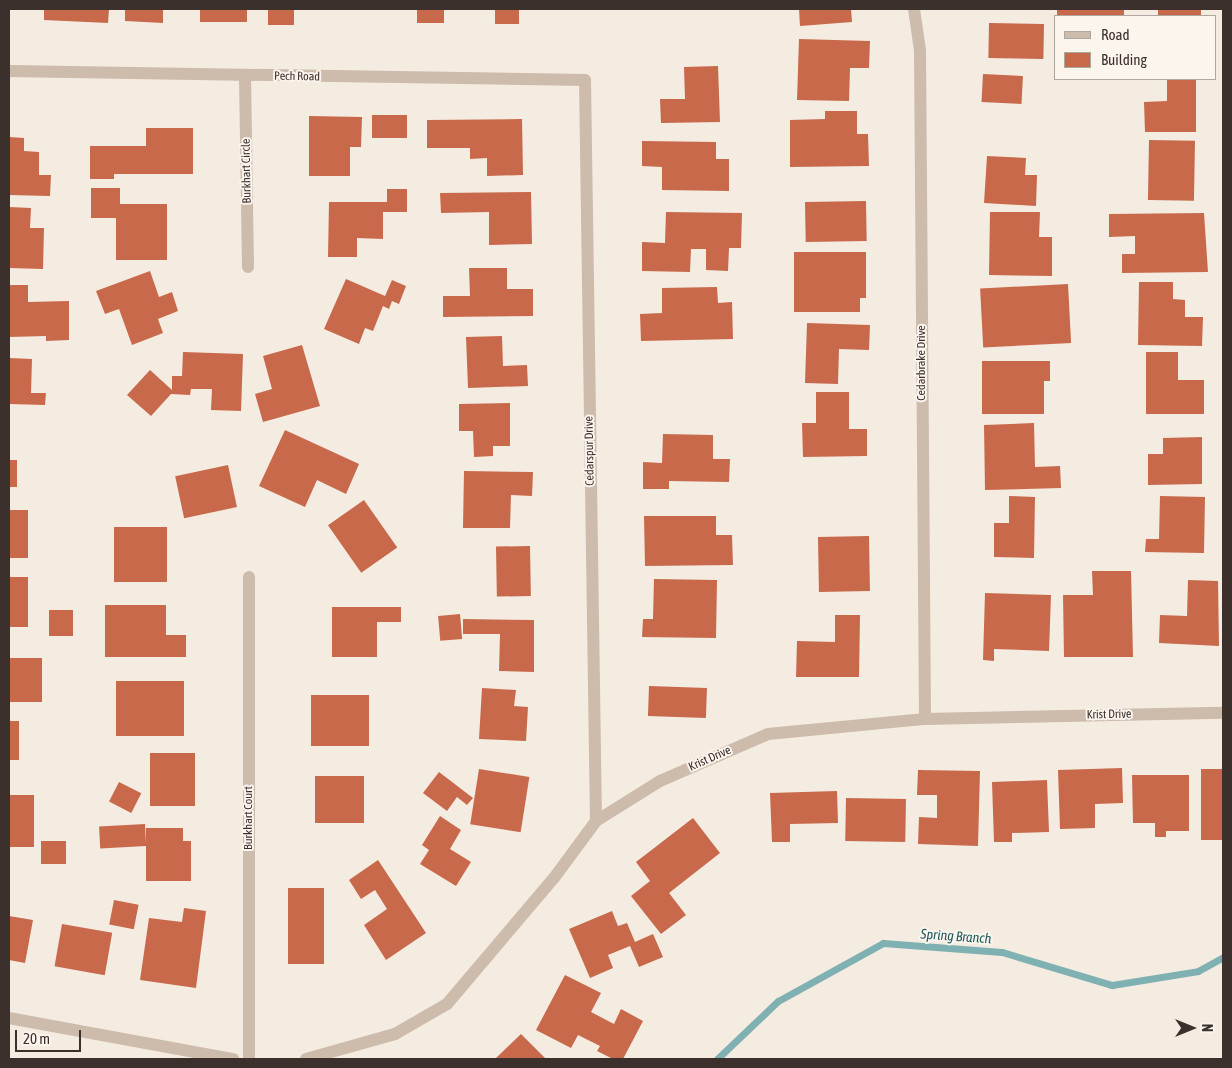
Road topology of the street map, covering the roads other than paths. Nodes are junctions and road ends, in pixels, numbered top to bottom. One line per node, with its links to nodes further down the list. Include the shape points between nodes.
1 (914, 9): 8 (street, Cedarbrake Drive, via 920,50)
2 (9, 72): 3 (street, Pech Road)
3 (245, 76): 4 (street, Pech Road); 5 (street, Burkhart Circle)
4 (584, 80): 9 (street, Cedarspur Drive)
5 (248, 266)
6 (249, 577): 12 (street, Burkhart Court)
7 (1223, 713): 8 (street, Krist Drive)
8 (925, 719): 9 (street, Krist Drive, via 768,734 660,781)
9 (596, 821): 13 (street, Krist Drive, via 542,893 447,1004 395,1034)
10 (9, 1018): 11 (street)
11 (233, 1059)
12 (249, 1059)
13 (306, 1059)

